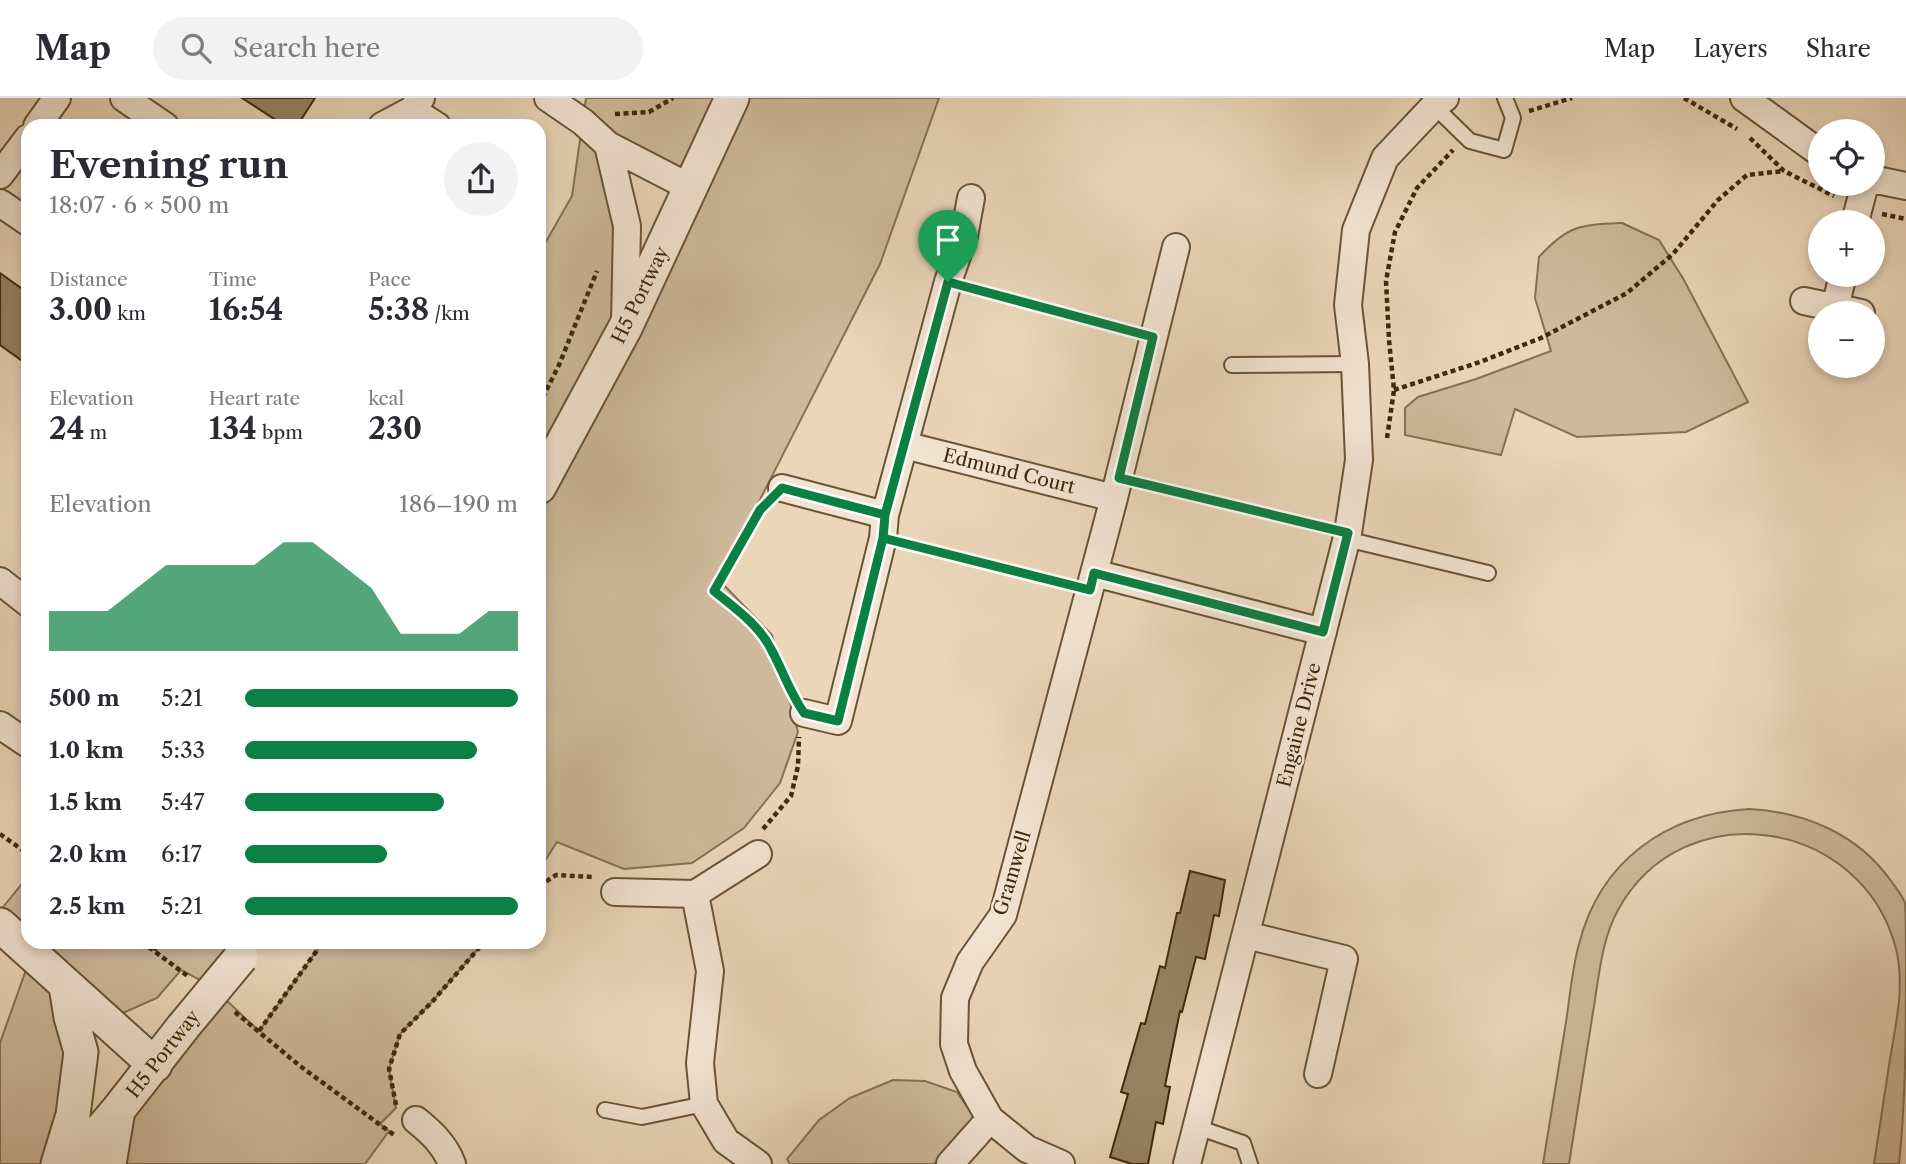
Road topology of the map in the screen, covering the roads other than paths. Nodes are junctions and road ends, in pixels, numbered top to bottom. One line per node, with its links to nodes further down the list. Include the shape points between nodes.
1 (57, 98): 9 (street)
2 (124, 98): 10 (street)
3 (548, 98): 14 (street)
4 (732, 98): 19 (street, H5 Portway)
5 (1506, 98): 7 (lane, via 1513,118 1504,150 1470,141)
6 (1744, 98): 13 (street)
7 (1440, 102): 27 (street, Engaine Drive, via 1385,158 1356,230 1348,305)
8 (416, 104): 11 (street); 12 (street)
9 (42, 119)
10 (155, 119)
11 (393, 119)
12 (430, 119)
13 (1808, 144)
14 (608, 145): 19 (street); 26 (street, via 627,226)
15 (21, 148): 16 (street)
16 (0, 176)
17 (1885, 182): 18 (street)
18 (1906, 186)
19 (691, 188): 26 (street, H5 Portway)
20 (971, 198): 29 (street)
21 (0, 203): 22 (street)
22 (21, 217)
23 (1176, 247): 32 (street, Gramwell)
24 (1804, 301): 25 (street)
25 (1808, 302)
26 (625, 328): 30 (street, H5 Portway)
27 (1355, 364): 28 (lane); 34 (street, Engaine Drive, via 1359,460)
28 (1232, 365)
29 (904, 445): 32 (street, Edmund Court); 33 (street)
30 (546, 473)
31 (782, 488): 33 (street)
32 (1117, 488): 37 (street, Gramwell)
33 (884, 526): 40 (street, via 847,724)
34 (1347, 536): 35 (lane); 39 (street, Engaine Drive)
35 (1488, 573)
36 (0, 581): 38 (street)
37 (1092, 582): 39 (street); 57 (street, Gramwell, via 1003,915 970,962 955,998 954,1044 963,1071)
38 (21, 598)
39 (1323, 632): 47 (street, Engaine Drive)
40 (804, 713)
41 (0, 725): 42 (street)
42 (21, 739)
43 (758, 854): 45 (street)
44 (615, 892): 45 (street)
45 (695, 894): 54 (street, via 710,971 700,1063)
46 (0, 925): 48 (street)
47 (1246, 935): 53 (street, via 1344,959); 59 (street, Engaine Drive)
48 (21, 944)
49 (26, 949): 51 (street)
50 (246, 949): 52 (street, H5 Portway, bridge)
51 (66, 986): 52 (street); 60 (street, via 81,1052 73,1115)
52 (155, 1065): 55 (street, H5 Portway)
53 (1318, 1074)
54 (704, 1104): 56 (lane, via 642,1117); 64 (street, via 726,1141)
55 (118, 1110): 61 (street, H5 Portway); 62 (street)
56 (605, 1110)
57 (990, 1119): 65 (street); 66 (street, Gramwell, via 1027,1149)
58 (403, 1122): 63 (street, via 431,1132)
59 (1197, 1127): 67 (street, Engaine Drive); 68 (lane, via 1243,1143)
60 (58, 1164)
61 (72, 1164)
62 (109, 1164)
63 (452, 1164)
64 (758, 1164)
65 (950, 1164)
66 (1061, 1164)
67 (1187, 1164)
68 (1250, 1164)

